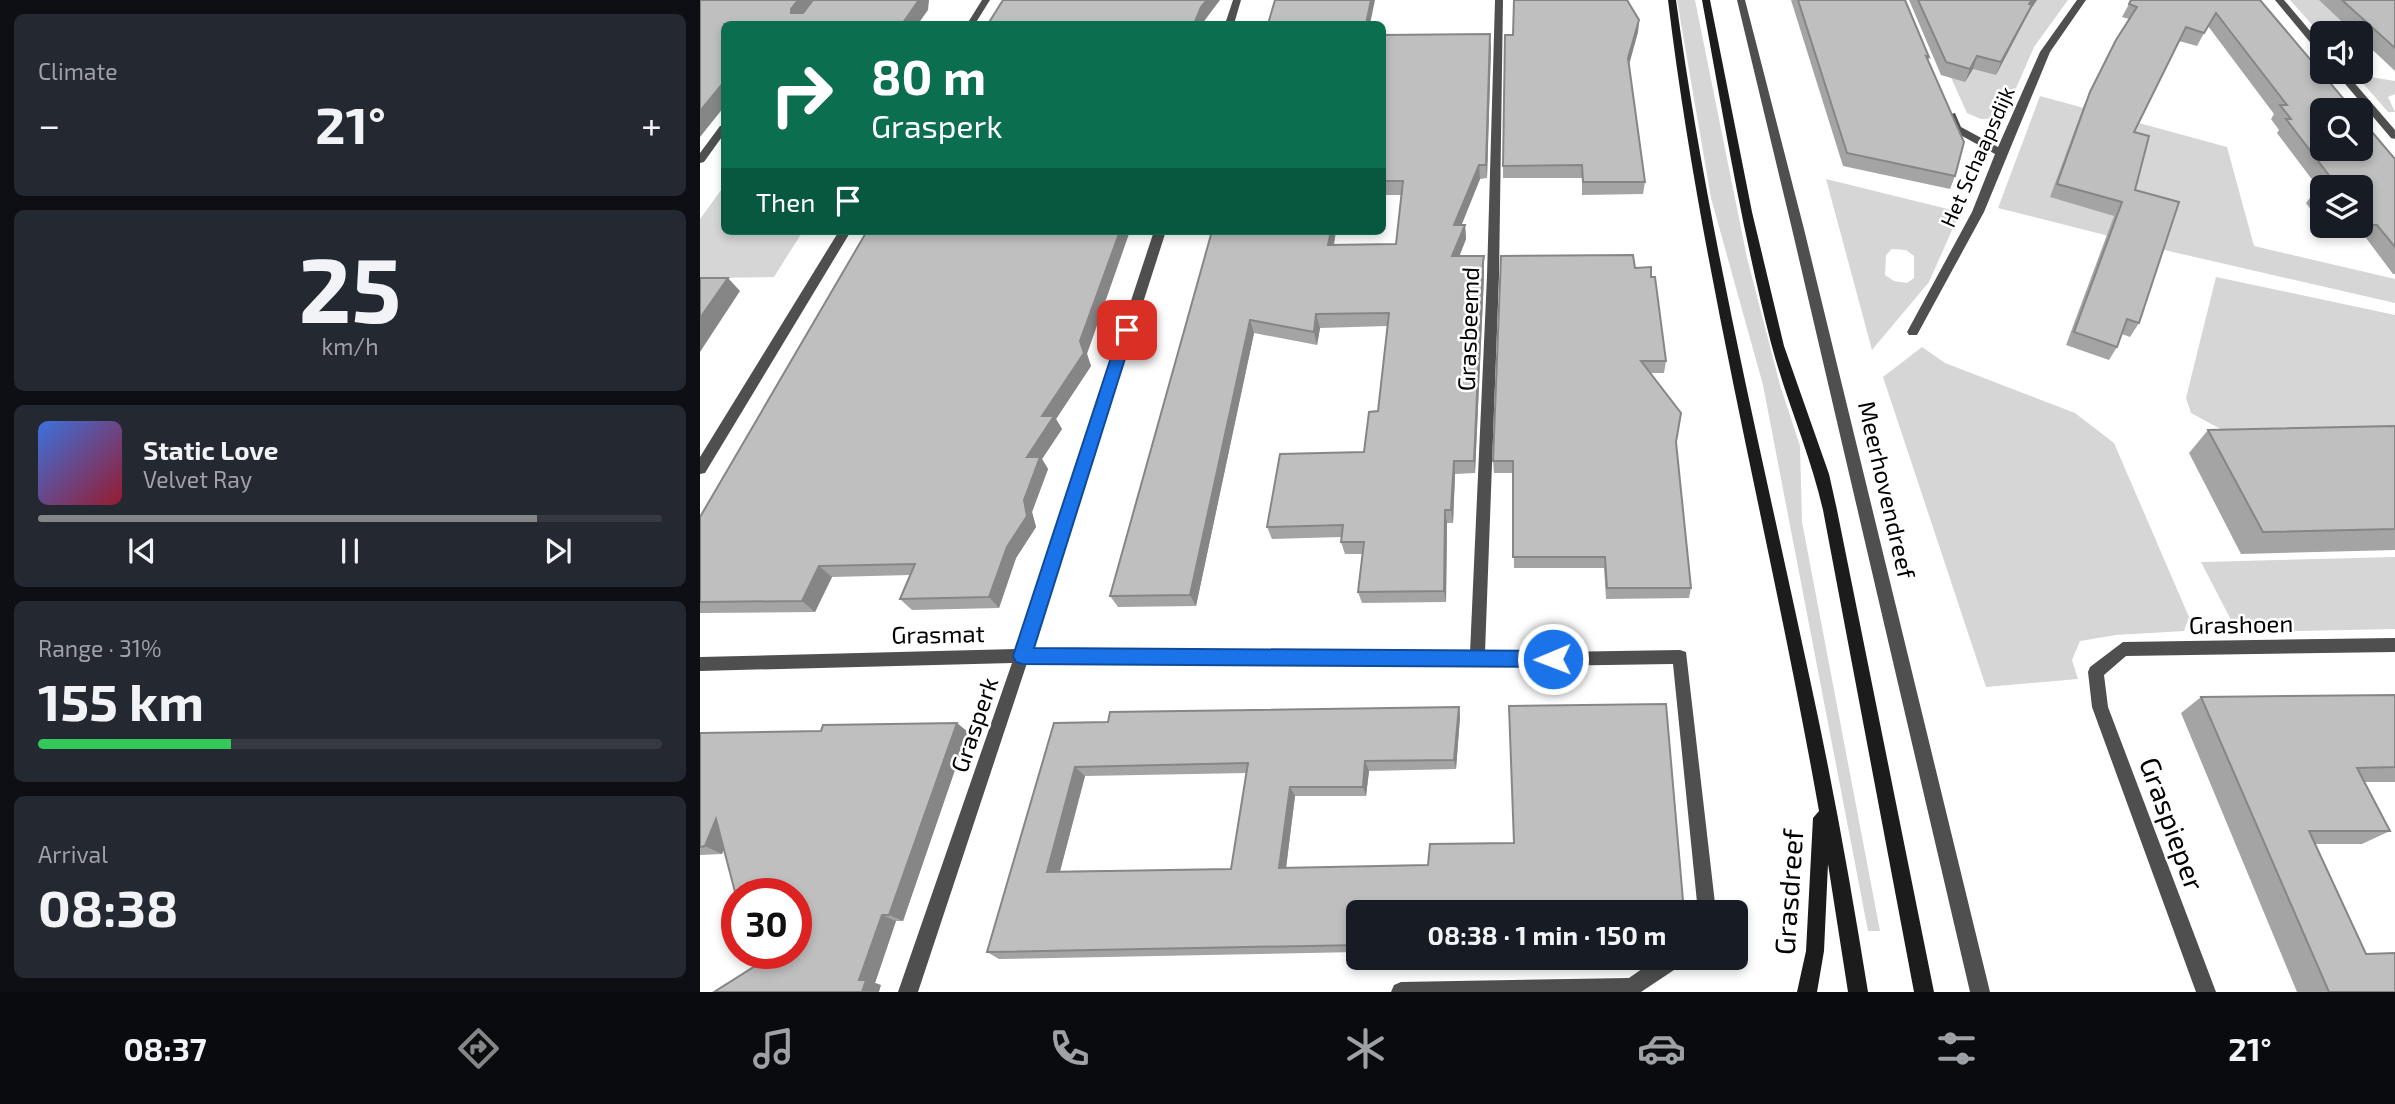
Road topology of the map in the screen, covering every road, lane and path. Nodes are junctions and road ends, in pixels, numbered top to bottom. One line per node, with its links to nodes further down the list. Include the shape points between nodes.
1 (986, 0): 9 (street)
2 (1237, 0): 10 (street)
3 (1499, 0): 24 (street, Grasbeemd)
4 (1672, 0): 27 (main road, via 1737,388 1780,574)
5 (1706, 0): 34 (main road, via 1746,212 1778,346 1822,474)
6 (1741, 0): 35 (street, Meerhovendreef)
7 (2082, 0): 16 (street, Het Schaapsdijk, via 2045,52)
8 (2279, 0): 11 (street)
9 (973, 21)
10 (1230, 21)
11 (2310, 37)
12 (2350, 84): 15 (street)
13 (1947, 106): 16 (street, via 1957,129)
14 (721, 132): 17 (street)
15 (2395, 136)
16 (2001, 153): 20 (street, Het Schaapsdijk, via 1978,212)
17 (700, 160)
18 (843, 235): 21 (street)
19 (1159, 235): 23 (street, Grasperk)
20 (1913, 332)
21 (700, 469)
22 (2395, 645): 26 (street, Grashoen, via 2123,649)
23 (1022, 656): 24 (street, Grasmat); 25 (street, Grasmat); 30 (street, Grasperk)
24 (1477, 660): 28 (street, Grasmat, via 1680,657)
25 (700, 664)
26 (2096, 672): 36 (street, Graspieper, via 2100,707)
27 (1823, 796): 32 (main road, Grasdreef, via 1815,951); 33 (main road)
28 (1706, 900)
29 (1656, 970): 31 (street, via 1632,986)
30 (908, 992)
31 (1401, 992)
32 (1807, 992)
33 (1858, 992)
34 (1924, 992)
35 (1980, 992)
36 (2206, 992)

